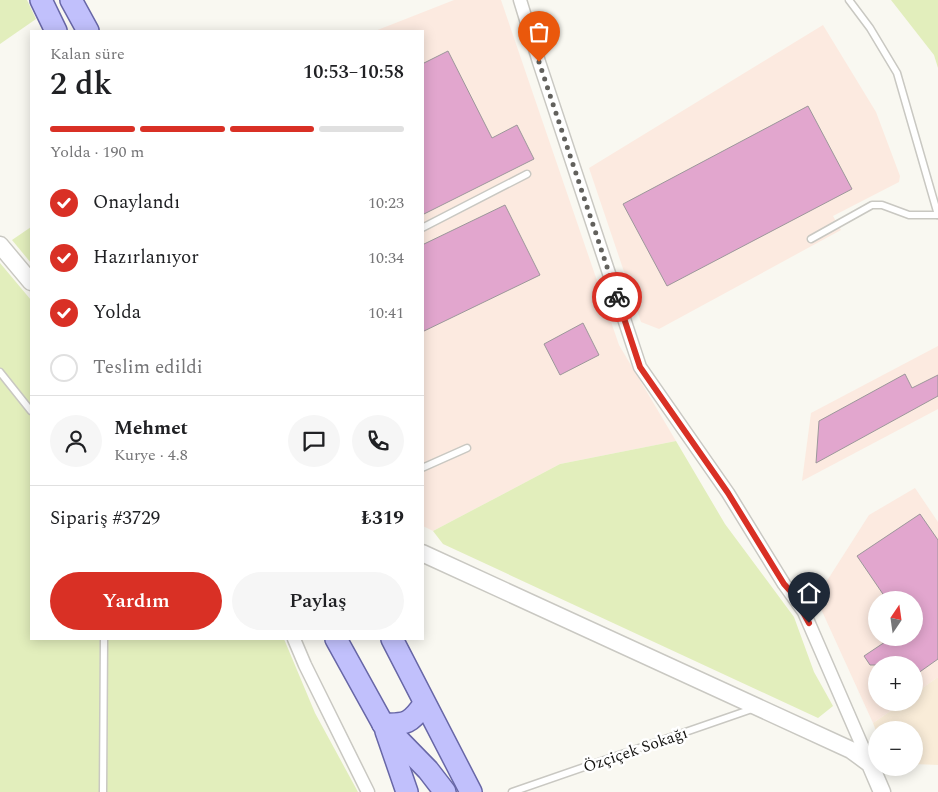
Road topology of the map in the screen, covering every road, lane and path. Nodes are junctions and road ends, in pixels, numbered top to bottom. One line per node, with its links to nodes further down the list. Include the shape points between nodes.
1 (41, 0): 5 (main road)
2 (71, 0): 6 (main road)
3 (520, 0): 25 (street, via 640,367 728,493 804,612)
4 (850, 0): 8 (lane, via 897,72)
5 (56, 30)
6 (87, 30)
7 (527, 174): 9 (lane)
8 (938, 215): 10 (lane, via 909,216 882,205 872,205)
9 (424, 227)
10 (811, 239)
11 (0, 245): 12 (street)
12 (30, 281)
13 (0, 372): 14 (lane)
14 (30, 410)
15 (467, 448): 16 (lane)
16 (424, 467)
17 (424, 554): 23 (street)
18 (104, 640): 30 (lane)
19 (294, 640): 31 (street)
20 (392, 640): 22 (main road)
21 (336, 641): 24 (main road)
22 (424, 704): 24 (main road, via 408,722); 28 (main road)
23 (757, 707): 26 (street, via 851,750); 33 (lane, Özçiçek Sokağı)
24 (383, 724): 29 (main road, via 428,770); 32 (main road)
25 (868, 759)
26 (868, 763)
27 (875, 776): 34 (street)
28 (468, 787): 29 (main road)
29 (442, 791)
30 (103, 792)
31 (368, 792)
32 (407, 792)
33 (512, 792)
34 (882, 792)

